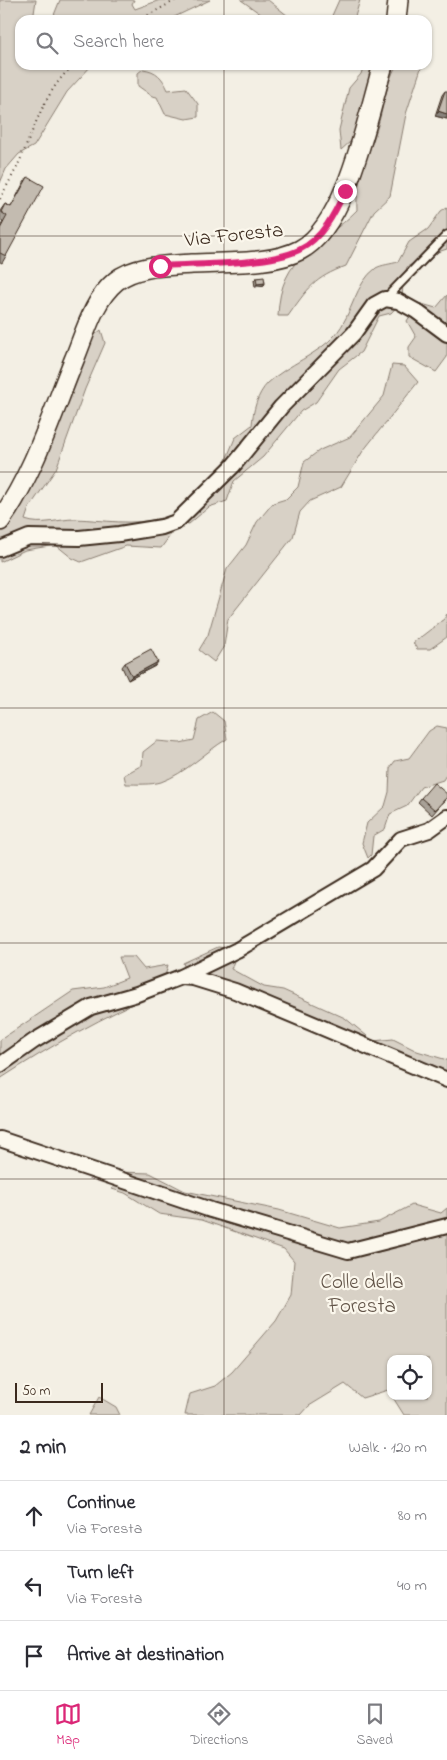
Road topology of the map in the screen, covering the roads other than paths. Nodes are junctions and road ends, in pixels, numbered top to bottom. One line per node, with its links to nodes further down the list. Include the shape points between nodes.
1 (398, 0): 2 (main road)
2 (396, 15)
3 (381, 70): 7 (main road, Via Foresta, via 345,191 329,221 312,241 284,256 139,270 107,290 92,314 30,469)
4 (447, 235): 5 (lane)
5 (385, 299): 6 (street, via 398,301 416,311); 8 (street, via 374,305 354,333 281,407 233,466 176,522 119,534 79,538 29,537)
6 (447, 334)
7 (0, 521)
8 (0, 550)
9 (447, 817): 10 (street, via 429,830 400,838 373,869 314,906 237,950)
10 (181, 977): 11 (street, via 91,1007); 12 (street, via 235,991)
11 (0, 1065)
12 (447, 1080)
13 (0, 1139): 14 (street, via 211,1210 348,1251)
14 (447, 1226)

